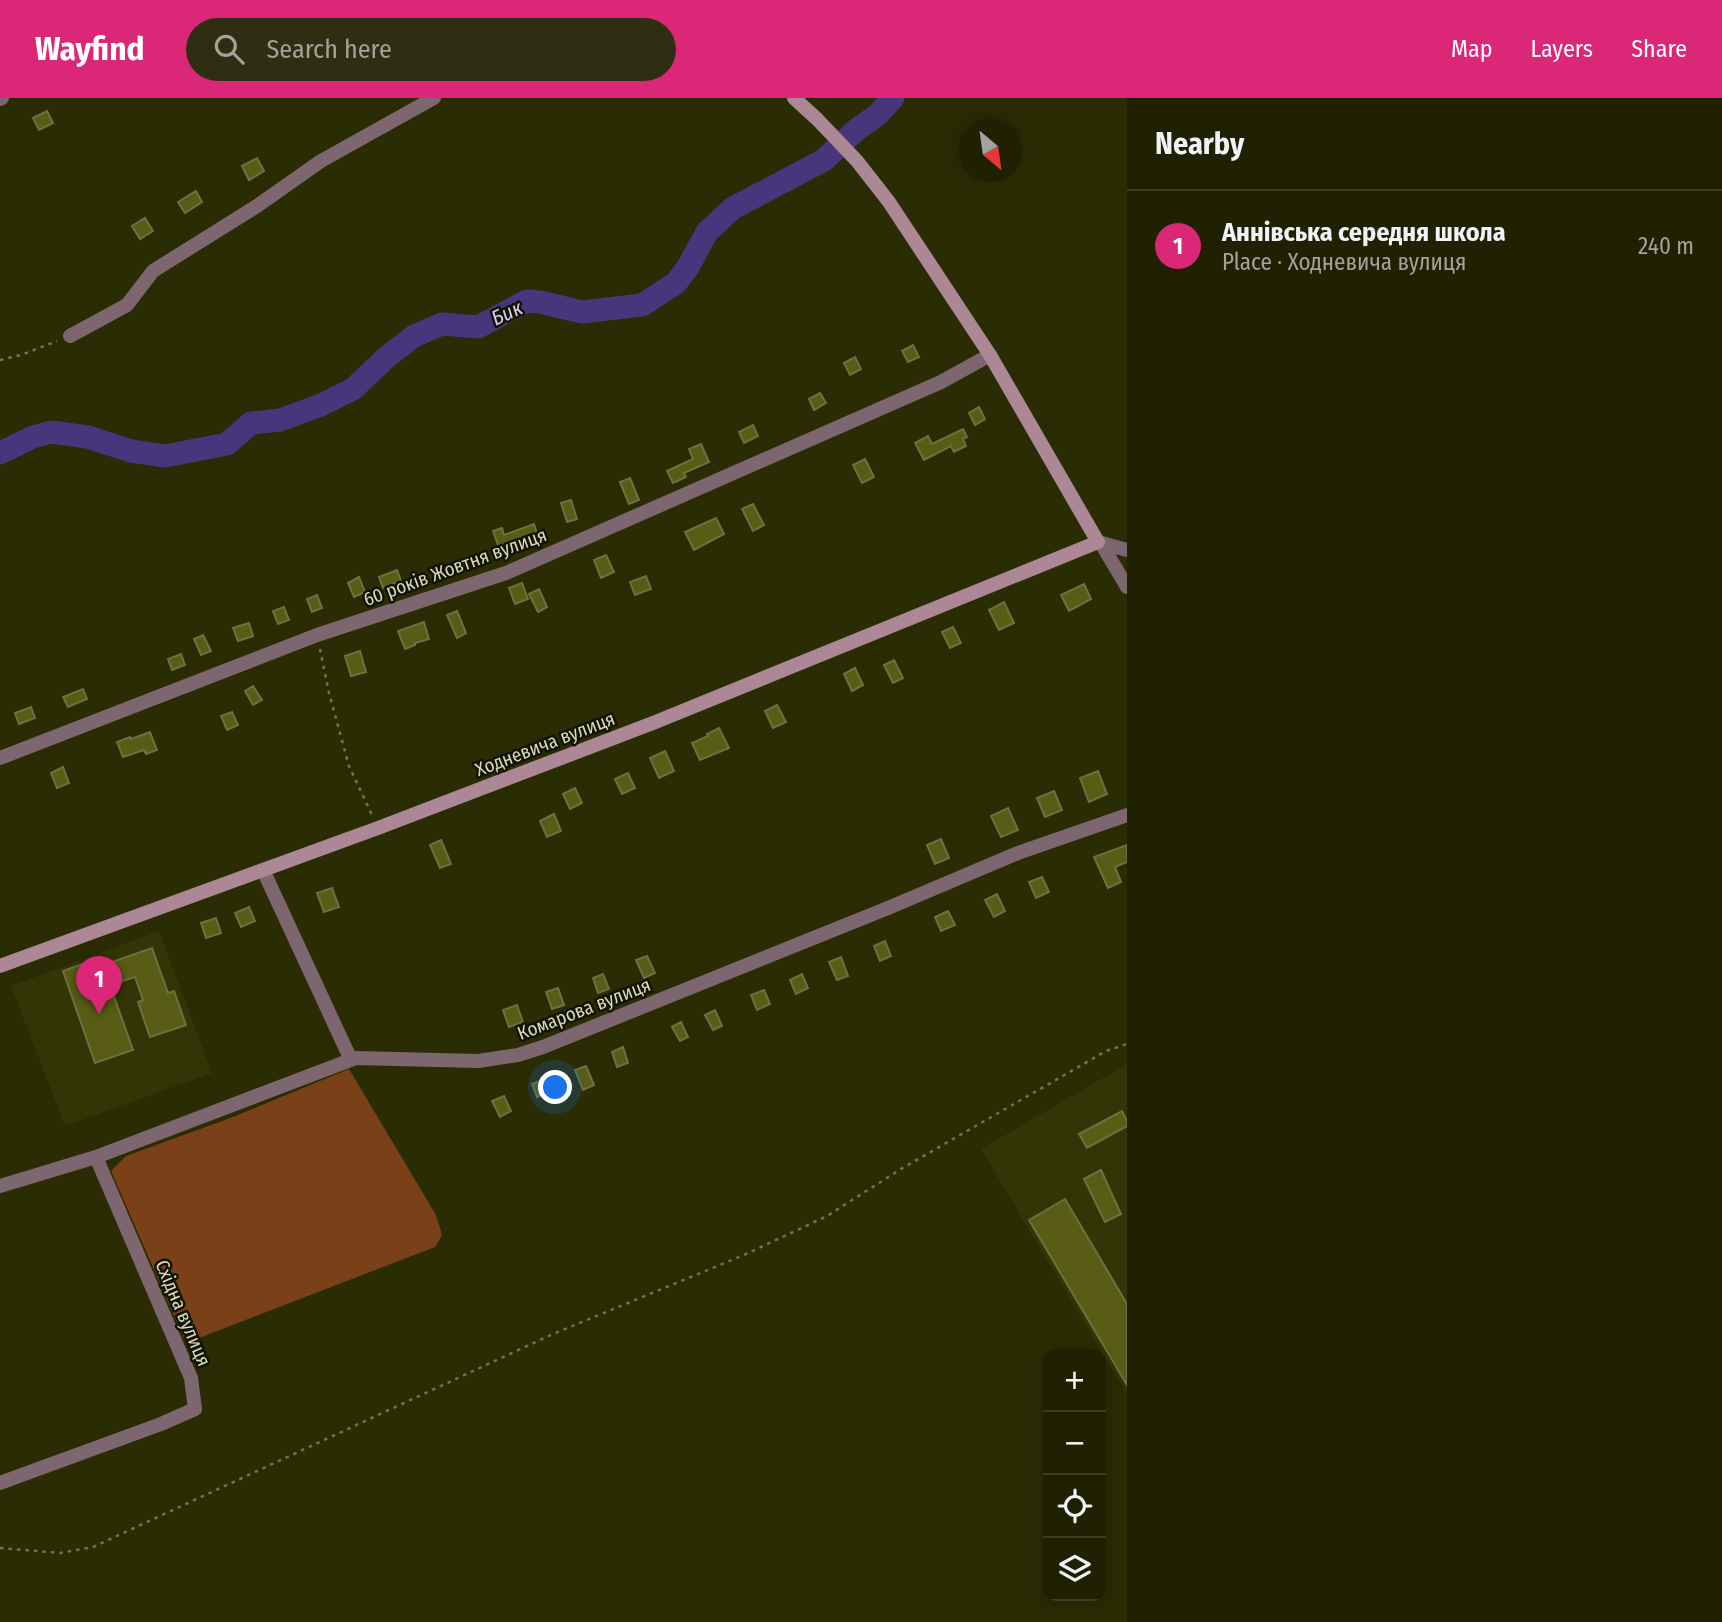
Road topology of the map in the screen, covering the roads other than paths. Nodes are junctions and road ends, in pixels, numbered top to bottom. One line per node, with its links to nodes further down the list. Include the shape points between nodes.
1 (434, 98): 3 (street, via 321,161 153,271 127,305)
2 (794, 98): 4 (main road, via 857,161 889,202)
3 (70, 336)
4 (990, 355): 5 (main road); 8 (street, 60 років Жовтня вулиця, via 941,382 506,573 317,635)
5 (1100, 544): 6 (street); 7 (street); 10 (main road, Ходневича вулиця, via 653,723)
6 (1127, 550)
7 (1127, 587)
8 (0, 758)
9 (1127, 815): 12 (street, Комарова вулиця, via 1018,853 518,1055 478,1061)
10 (263, 870): 11 (main road, Ходневича вулиця); 12 (street)
11 (0, 966)
12 (351, 1060): 13 (street, Комарова вулиця)
13 (96, 1157): 14 (street, Комарова вулиця); 15 (street, Східна вулиця, via 191,1378 195,1409)
14 (0, 1186)
15 (0, 1483)

